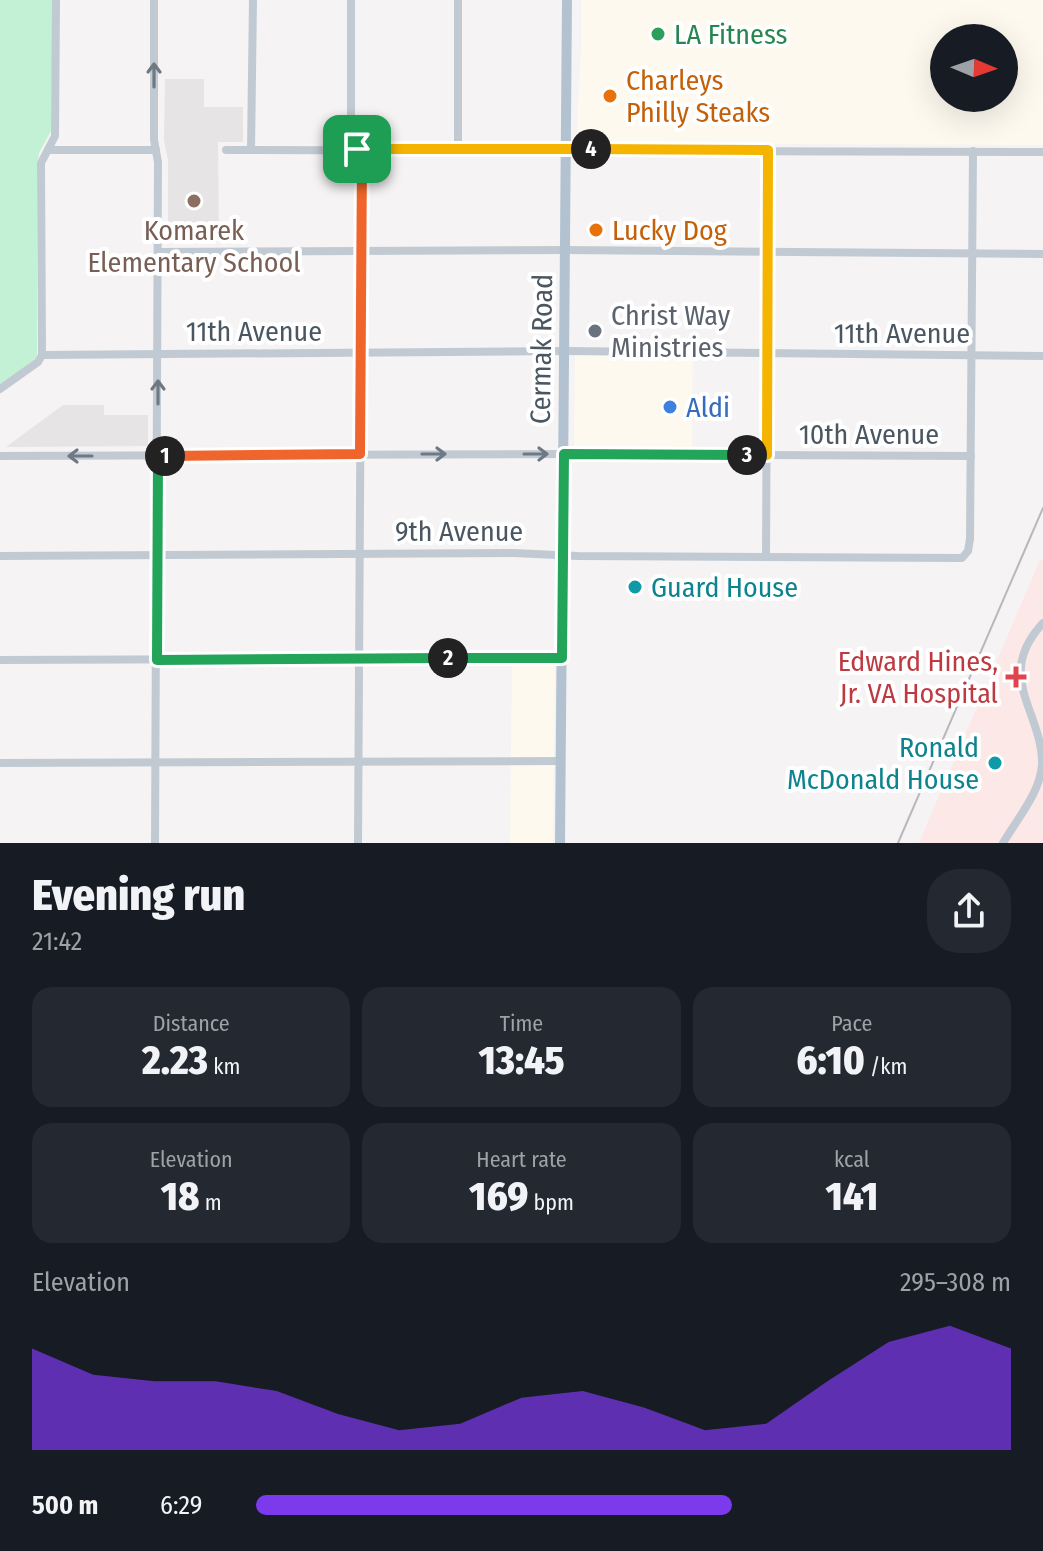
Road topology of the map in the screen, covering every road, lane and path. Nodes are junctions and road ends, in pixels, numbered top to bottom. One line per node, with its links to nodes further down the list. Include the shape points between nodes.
1 (56, 0): 11 (street, via 55,136)
2 (154, 0): 12 (street, one-way to 2)
3 (253, 0): 7 (street)
4 (351, 0): 8 (street, via 351,140)
5 (458, 0): 9 (street)
6 (567, 0): 10 (main road, Cermak Road)
7 (251, 149): 8 (street); 13 (street)
8 (357, 149): 9 (street); 18 (street, via 362,158)
9 (458, 149): 10 (street)
10 (566, 149): 14 (street); 17 (main road, Cermak Road)
11 (48, 150): 12 (street); 27 (street, via 41,163)
12 (156, 150): 19 (street)
13 (226, 150)
14 (768, 150): 15 (street); 20 (street)
15 (973, 151): 16 (street); 21 (street)
16 (1043, 152)
17 (565, 250): 18 (street); 20 (street); 23 (main road, Cermak Road)
18 (361, 251): 19 (street); 24 (street)
19 (158, 252): 25 (street)
20 (767, 252): 21 (street); 26 (street)
21 (972, 253): 22 (street); 28 (street)
22 (1043, 254)
23 (565, 351): 24 (street, 11th Avenue); 26 (street, 11th Avenue); 32 (main road, Cermak Road)
24 (362, 353): 25 (street, 11th Avenue); 31 (street)
25 (159, 354): 27 (street, 11th Avenue); 35 (street, one-way to 25)
26 (768, 354): 28 (street, 11th Avenue); 33 (street)
27 (42, 355): 30 (street)
28 (971, 355): 29 (street, 11th Avenue); 36 (street)
29 (1043, 356)
30 (0, 389)
31 (360, 454): 32 (street, 10th Avenue, one-way to 32); 35 (street, 10th Avenue); 38 (street)
32 (564, 454): 33 (street, 10th Avenue); 39 (main road, Cermak Road)
33 (767, 455): 36 (street, 10th Avenue); 41 (street)
34 (0, 456): 35 (street, 10th Avenue, one-way to 34)
35 (158, 456): 37 (street)
36 (971, 456): 41 (street, 9th Avenue, via 970,539 965,555)
37 (158, 554): 38 (street, 9th Avenue); 40 (street, 9th Avenue); 46 (street)
38 (361, 554): 39 (street, 9th Avenue); 44 (street)
39 (563, 554): 41 (street, 9th Avenue); 43 (main road, Cermak Road)
40 (0, 556)
41 (766, 557)
42 (1043, 623): 54 (street, via 1030,639 1021,671 1041,742 1041,773)
43 (562, 658): 44 (street); 47 (main road, Cermak Road)
44 (359, 659): 46 (street); 49 (street)
45 (0, 660): 46 (street)
46 (157, 660): 48 (street)
47 (561, 761): 49 (street); 53 (main road, Cermak Road)
48 (156, 762): 49 (street); 50 (street); 51 (street)
49 (358, 762): 52 (street)
50 (0, 763)
51 (155, 843)
52 (358, 843)
53 (560, 843)
54 (1003, 843)

